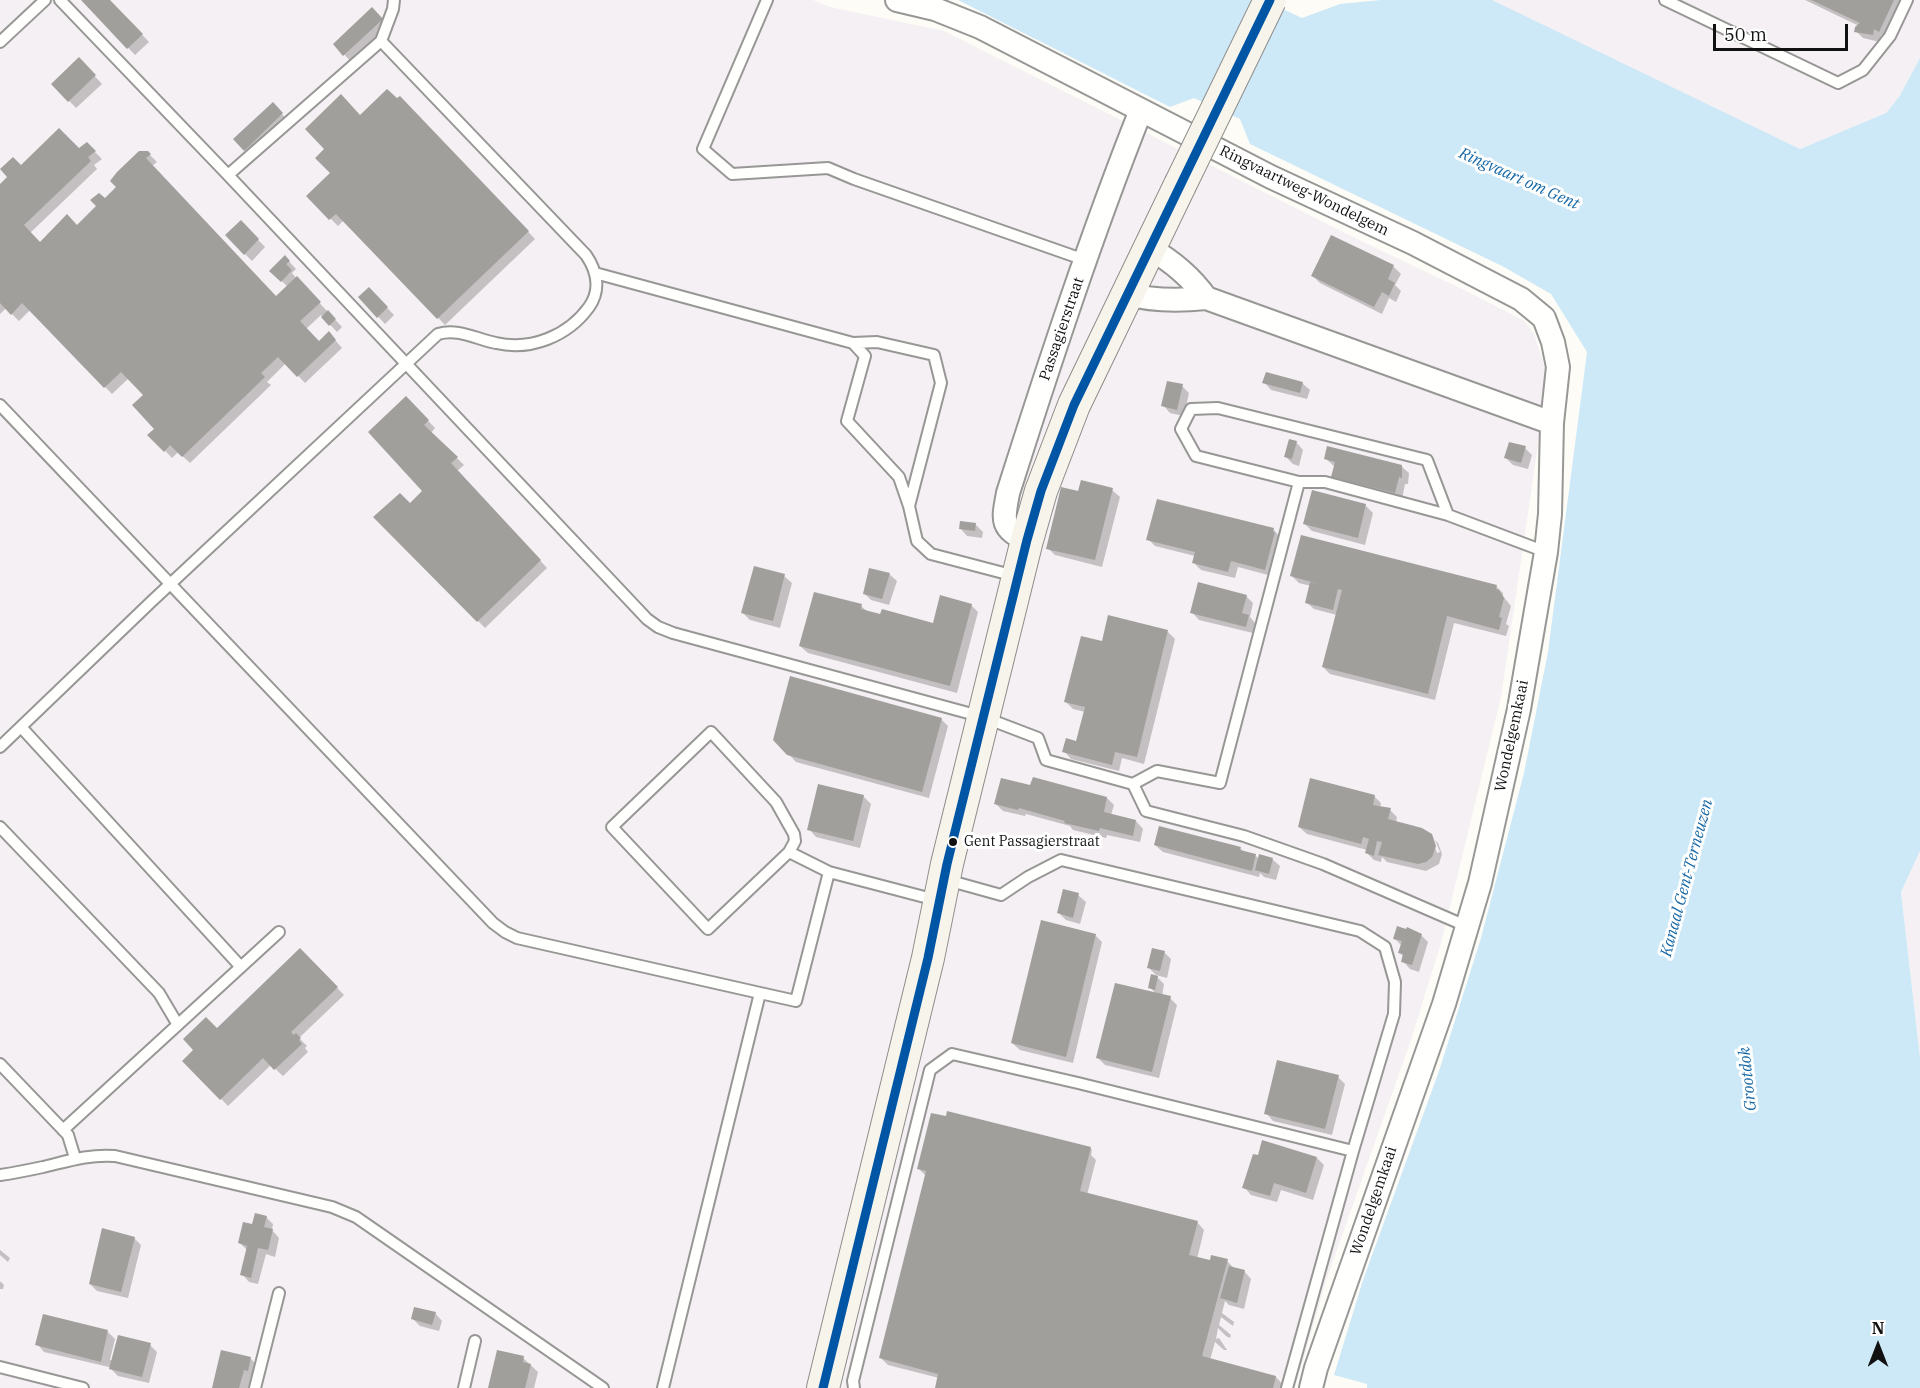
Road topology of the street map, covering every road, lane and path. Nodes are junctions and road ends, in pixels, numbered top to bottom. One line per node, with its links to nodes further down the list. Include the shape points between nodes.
1 (45, 0): 10 (lane)
2 (60, 0): 12 (lane)
3 (394, 0): 9 (lane)
4 (767, 0): 14 (lane, via 703,148 732,174 828,168)
5 (897, 0): 11 (street, Ringvaartweg-Wondelgem, via 935,9 980,27)
6 (1270, 0): 13 (main road, bridge)
7 (1665, 0): 8 (lane, via 1838,83 1863,70 1890,36)
8 (1907, 0)
9 (381, 41): 12 (lane); 15 (lane, via 586,255)
10 (0, 42)
11 (1140, 110): 14 (street, Passagierstraat); 21 (street, Ringvaartweg-Wondelgem, via 1521,299 1544,318 1553,342 1558,368)
12 (228, 175): 19 (lane)
13 (1149, 248): 16 (main road); 17 (street, via 1194,281)
14 (1085, 260): 25 (street, Passagierstraat, via 1008,493 1005,525)
15 (595, 273): 18 (lane); 19 (lane, via 597,290 587,310 546,340 511,345 446,332 438,334)
16 (1127, 294): 17 (street, via 1149,300); 25 (main road, via 1057,445)
17 (1206, 298): 21 (street)
18 (853, 343): 23 (lane, via 865,356 847,421 899,477); 23 (lane, via 877,342 934,355 941,382)
19 (406, 364): 28 (lane); 29 (lane, via 658,627)
20 (0, 405): 28 (lane)
21 (1552, 423): 26 (street, Wondelgemkaai)
22 (1299, 482): 24 (lane, via 1325,482); 24 (lane, via 1196,456 1181,429 1191,408 1218,408 1427,460); 32 (lane, via 1220,783 1157,771)
23 (909, 506): 27 (lane, via 917,541 931,554)
24 (1448, 515): 26 (lane)
25 (1027, 540): 27 (main road)
26 (1546, 552): 37 (street, Wondelgemkaai, via 1519,709 1480,883)
27 (1018, 577): 29 (main road)
28 (170, 584): 30 (lane); 40 (lane, via 505,932 516,938)
29 (983, 717): 32 (lane, via 1038,738 1046,760); 36 (main road)
30 (21, 727): 31 (lane); 39 (lane)
31 (0, 747)
32 (1132, 784): 37 (lane, via 1146,811 1244,836 1312,860)
33 (0, 827): 41 (lane, via 159,993)
34 (789, 852): 34 (lane, via 794,834 776,802 711,732 612,827 708,928); 35 (lane)
35 (829, 872): 36 (lane); 40 (lane, via 796,1001)
36 (941, 890): 44 (lane, via 1001,895 1061,860 1360,931 1385,947 1395,982 1394,1014); 55 (main road, via 928,958)
37 (1466, 926): 58 (street, Wondelgemkaai, via 1444,1004)
38 (279, 932): 39 (lane)
39 (241, 967): 41 (lane)
40 (760, 993): 54 (lane)
41 (177, 1025): 43 (lane)
42 (0, 1064): 43 (lane)
43 (63, 1130): 45 (lane)
44 (1353, 1151): 56 (lane, via 952,1054 930,1070); 57 (lane)
45 (75, 1158): 46 (lane); 53 (lane, via 115,1156 332,1207 356,1217)
46 (0, 1175)
47 (279, 1293): 51 (lane)
48 (475, 1341): 52 (lane)
49 (0, 1367): 50 (lane)
50 (83, 1388)
51 (255, 1388)
52 (464, 1388)
53 (603, 1388)
54 (663, 1388)
55 (823, 1388)
56 (854, 1388)
57 (1287, 1388)
58 (1311, 1388)

